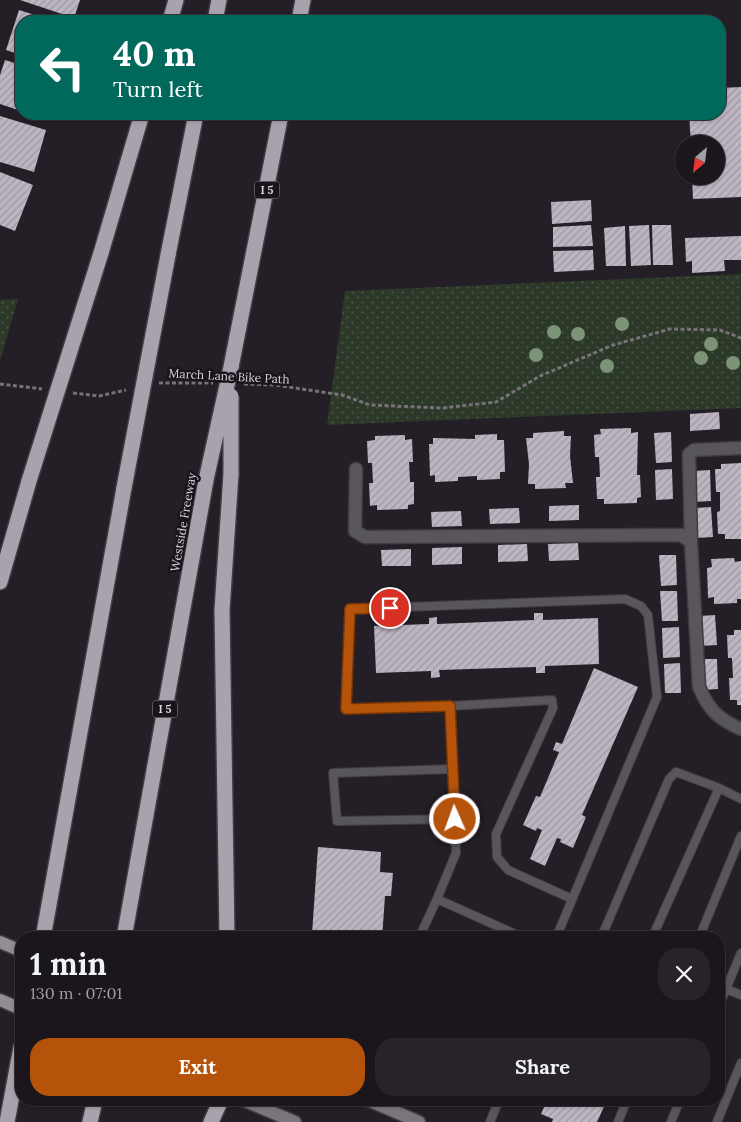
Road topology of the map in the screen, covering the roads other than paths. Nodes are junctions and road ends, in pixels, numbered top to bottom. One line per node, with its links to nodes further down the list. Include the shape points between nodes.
1 (176, 0): 4 (highway)
2 (219, 0): 5 (highway)
3 (304, 0): 6 (highway)
4 (172, 15)
5 (215, 15)
6 (300, 15)
7 (140, 120): 14 (highway, bridge)
8 (195, 120): 24 (highway, bridge)
9 (280, 120): 10 (highway, Westside Freeway / I 5)
10 (231, 367): 25 (highway, Westside Freeway / I 5, bridge, via 206,480); 26 (highway, bridge, via 231,474 222,610)
11 (741, 448): 13 (street, via 694,450 689,454)
12 (356, 469): 13 (street, via 355,531 365,537 681,535)
13 (690, 542): 16 (street, via 700,687 708,707 726,723)
14 (0, 582)
15 (450, 706): 17 (lane); 23 (lane, via 552,700 553,708 496,834 497,857 508,870); 23 (lane, via 346,709 350,609 625,599 641,606 648,615 656,697)
16 (741, 729)
17 (453, 769): 20 (lane); 20 (lane, via 333,773 338,821)
18 (719, 788): 19 (lane); 30 (lane, via 676,772 669,779); 31 (lane)
19 (741, 799)
20 (455, 819): 22 (lane, via 456,853)
21 (741, 836): 32 (lane)
22 (437, 898): 27 (lane); 28 (lane)
23 (572, 899): 29 (lane)
24 (44, 931)
25 (125, 931)
26 (227, 931)
27 (422, 931)
28 (509, 931)
29 (559, 931)
30 (604, 931)
31 (655, 931)
32 (702, 931)
33 (0, 942): 34 (main road)
34 (15, 948)
35 (741, 953): 36 (lane)
36 (726, 989): 37 (lane)
37 (741, 995)
38 (0, 1000): 39 (main road)
39 (15, 1006)
40 (741, 1063): 42 (lane)
41 (15, 1078): 51 (highway)
42 (725, 1102)
43 (94, 1106): 52 (highway)
44 (218, 1106): 53 (highway)
45 (257, 1106): 54 (main road)
46 (382, 1106): 55 (main road)
47 (497, 1106): 56 (lane)
48 (625, 1106): 57 (lane)
49 (678, 1106): 58 (lane)
50 (724, 1106): 59 (lane)
51 (7, 1122)
52 (90, 1122)
53 (211, 1122)
54 (295, 1122)
55 (420, 1122)
56 (490, 1122)
57 (618, 1122)
58 (671, 1122)
59 (717, 1122)

